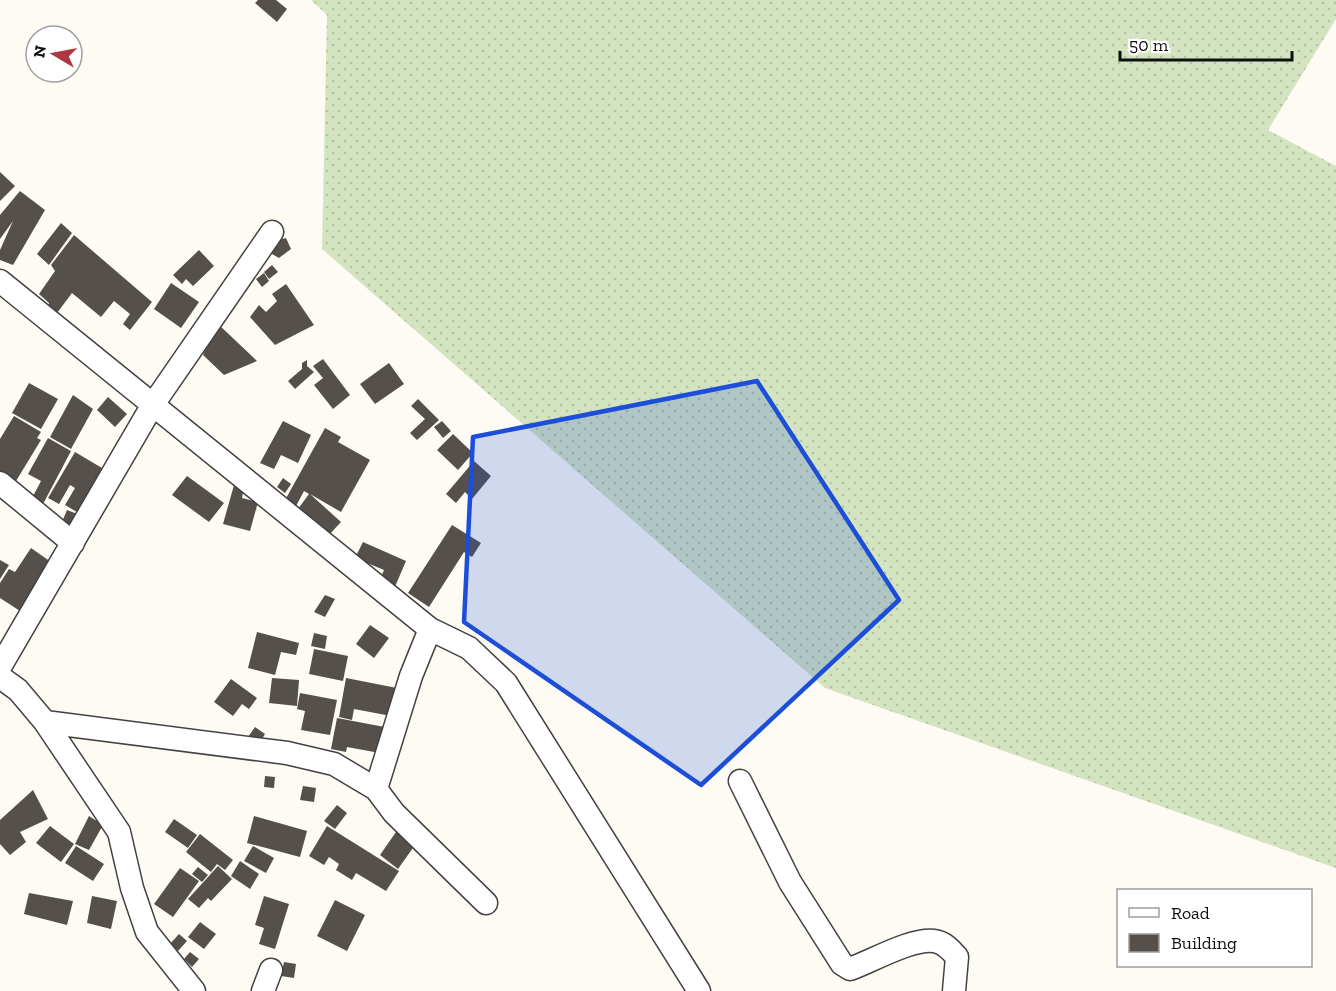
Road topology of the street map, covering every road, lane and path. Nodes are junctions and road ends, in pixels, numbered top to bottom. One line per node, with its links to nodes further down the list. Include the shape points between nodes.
1 (272, 232): 3 (street)
2 (0, 281): 3 (street)
3 (152, 406): 5 (street); 6 (street)
4 (0, 483): 5 (street)
5 (73, 543): 7 (street)
6 (430, 629): 11 (street); 14 (street, via 469,648 506,683)
7 (0, 667)
8 (0, 677): 9 (street, via 18,690)
9 (45, 722): 11 (street, via 287,753 334,764); 13 (street, via 118,832 147,932)
10 (740, 781): 15 (street, via 790,882 842,964 850,969 911,944 934,941 948,947 957,957)
11 (376, 789): 12 (street, via 394,813)
12 (486, 903)
13 (194, 991)
14 (699, 991)
15 (954, 991)

